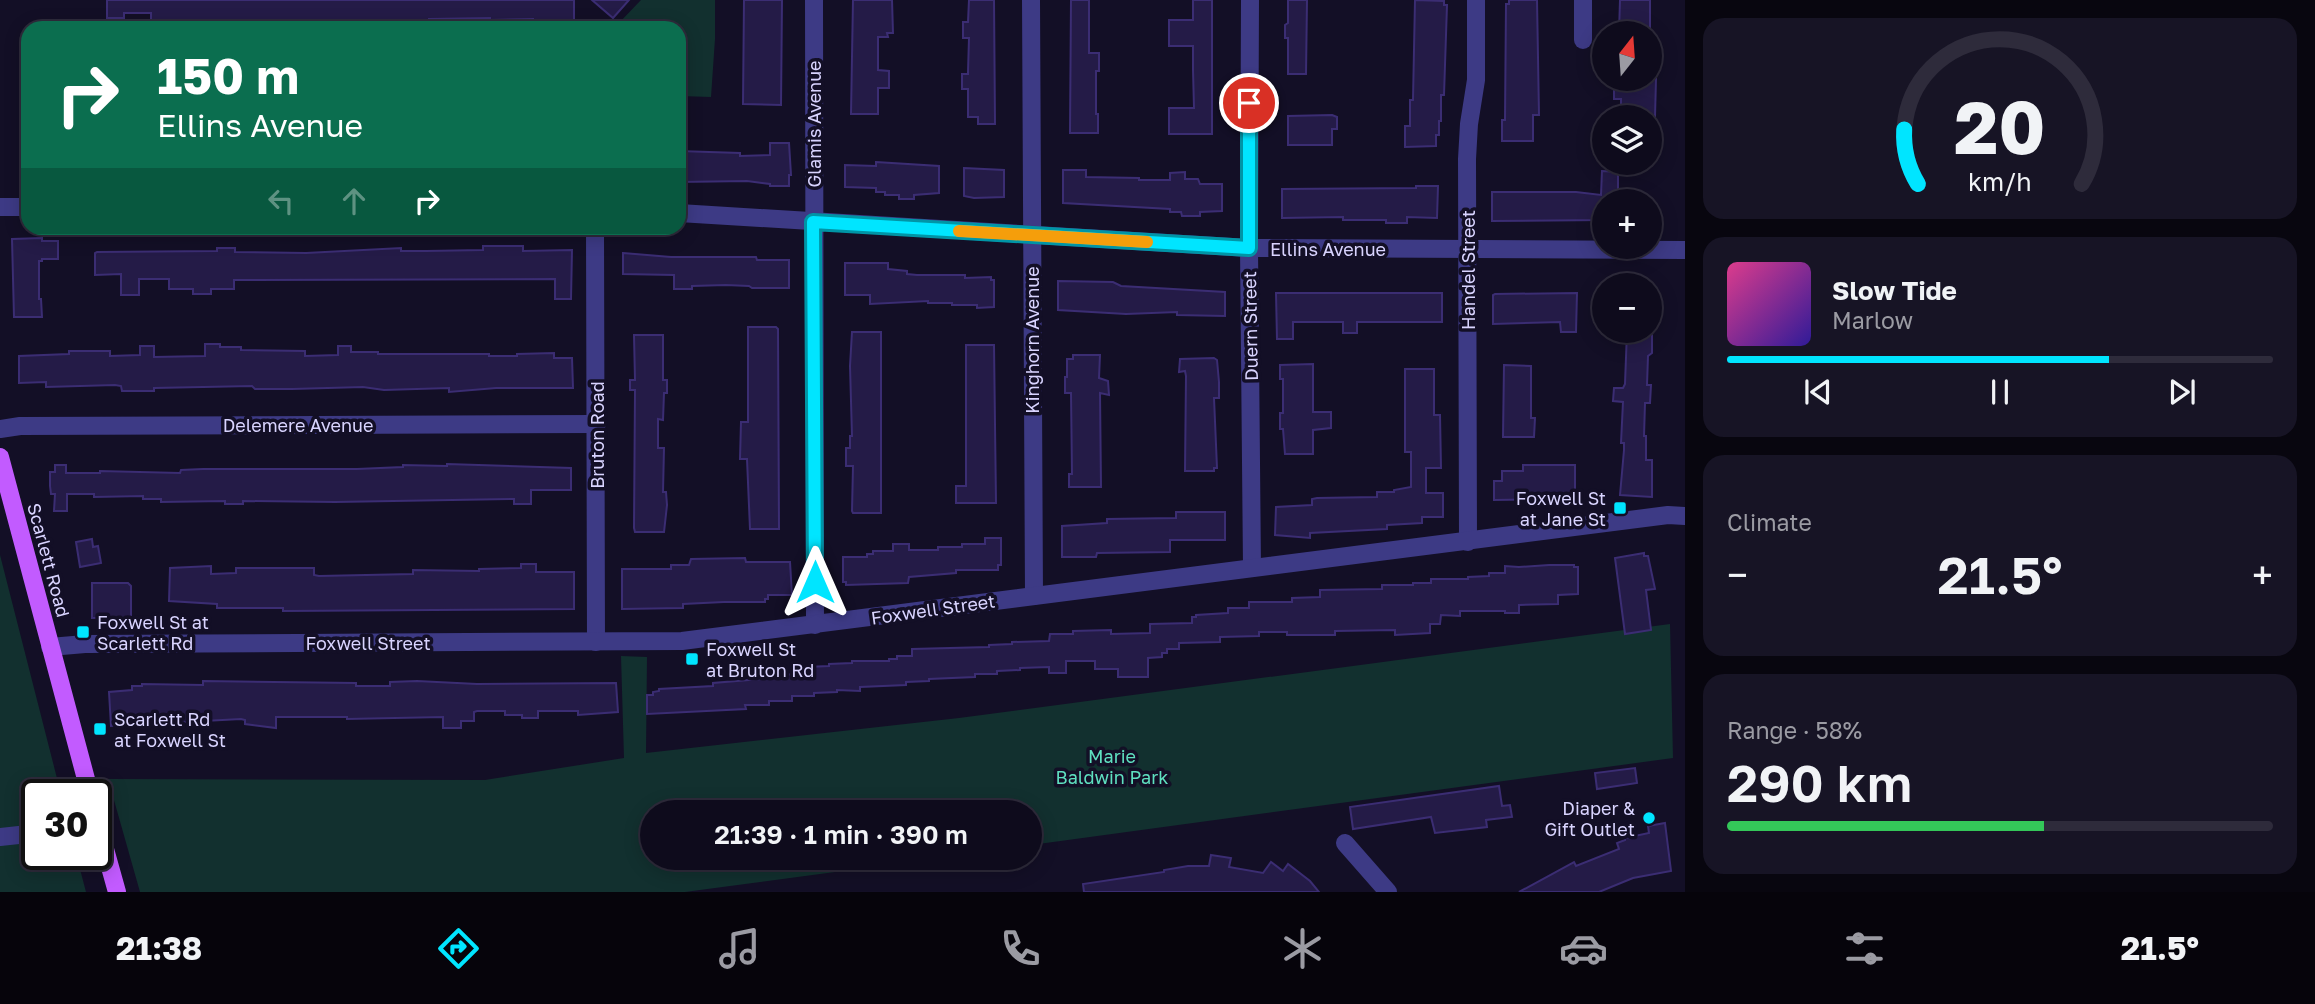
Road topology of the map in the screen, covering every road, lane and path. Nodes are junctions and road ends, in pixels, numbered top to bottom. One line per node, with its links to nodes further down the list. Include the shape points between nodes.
1 (814, 0): 10 (street, Glamis Avenue)
2 (1031, 0): 12 (street, Kinghorn Avenue)
3 (1250, 0): 13 (street, Duern Street)
4 (1476, 0): 14 (street, Handel Street, via 1476,80 1467,159)
5 (1583, 0): 6 (street)
6 (1583, 40)
7 (0, 207): 8 (street)
8 (21, 207)
9 (686, 213): 10 (street, Ellins Avenue)
10 (813, 222): 12 (street, Ellins Avenue); 23 (street, Glamis Avenue)
11 (596, 235): 16 (street, Bruton Road)
12 (1032, 235): 13 (street, Ellins Avenue); 22 (street, Kinghorn Avenue)
13 (1249, 248): 14 (street, Ellins Avenue); 21 (street, Duern Street)
14 (1469, 250): 15 (street, Ellins Avenue); 20 (street, Handel Street)
15 (1685, 250)
16 (597, 424): 17 (street, Delemere Avenue); 24 (street, Bruton Road)
17 (0, 429)
18 (0, 457): 25 (main road, Scarlett Road)
19 (1685, 516): 20 (street, Foxwell Street)
20 (1468, 542): 21 (street, Foxwell Street)
21 (1252, 568): 22 (street, Foxwell Street)
22 (1034, 596): 23 (street, Foxwell Street)
23 (815, 625): 24 (street, Foxwell Street, via 682,641)
24 (596, 642): 25 (street, Foxwell Street)
25 (50, 647): 26 (main road, Scarlett Road)
26 (86, 779)
27 (21, 835): 28 (street)
28 (0, 837)
29 (1345, 843): 32 (street)
30 (111, 870): 31 (main road)
31 (117, 892)
32 (1388, 892)

